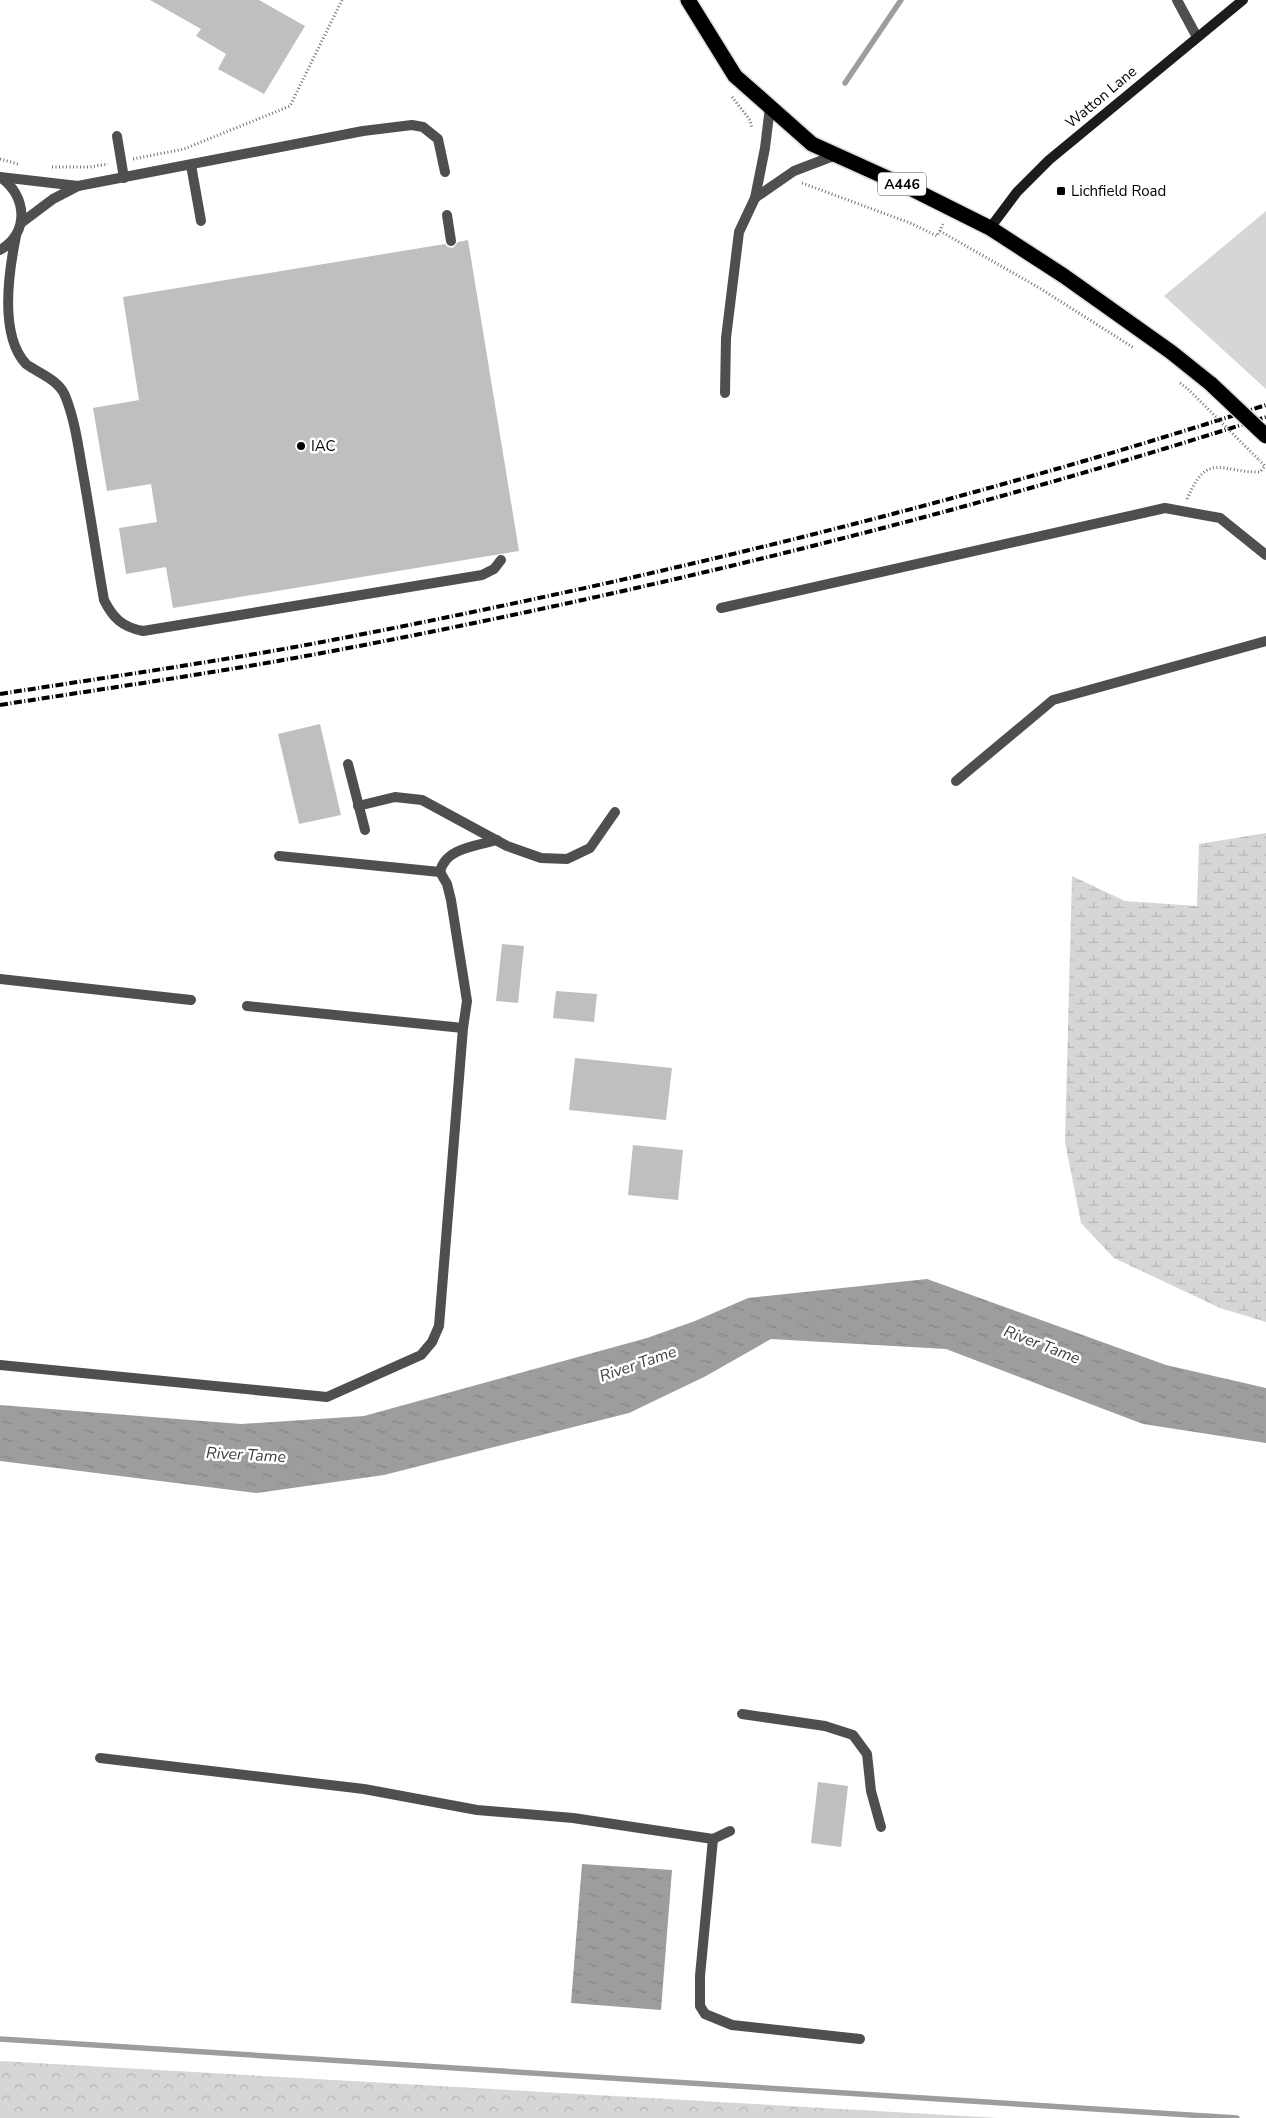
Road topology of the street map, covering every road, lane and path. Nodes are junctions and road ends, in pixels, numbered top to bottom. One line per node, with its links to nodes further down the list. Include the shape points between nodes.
1 (342, 0): 10 (path, via 290,106 184,149)
2 (688, 0): 6 (highway, A446, via 735,76)
3 (1177, 0): 5 (street)
4 (1243, 0): 5 (main road, Watton Lane)
5 (1197, 37): 22 (main road, Watton Lane, via 1049,160 1017,192)
6 (770, 107): 8 (highway, A446, via 812,144); 18 (street, via 766,148)
7 (117, 136): 10 (street)
8 (836, 155): 18 (street, via 794,171); 22 (highway, A446, via 916,190)
9 (0, 159): 11 (path)
10 (121, 161): 13 (path, via 90,167); 16 (street)
11 (26, 165)
12 (191, 165): 14 (street, via 363,131 412,125 422,127 438,138); 16 (street); 20 (street)
13 (49, 167)
14 (445, 172)
15 (0, 177): 17 (street); 21 (street, via 17,192)
16 (124, 178): 17 (street)
17 (78, 186): 21 (street, via 33,212)
18 (755, 198): 30 (street, via 739,232 726,338)
19 (447, 215): 25 (street)
20 (201, 221)
21 (21, 223): 24 (street)
22 (990, 228): 31 (highway, A446, bridge, via 1171,352 1211,384)
23 (940, 231): 28 (path, via 1041,289)
24 (16, 236): 26 (street); 27 (street)
25 (451, 240)
26 (0, 250)
27 (1, 306): 34 (street, via 10,350 25,364 49,377 65,395 75,425 104,600 111,615 130,629 143,631 482,575 494,569)
28 (1136, 350)
29 (1175, 378): 32 (path, bridge, via 1265,466 1260,472 1213,467 1193,486)
30 (725, 393)
31 (1266, 436)
32 (1182, 511): 33 (street, via 1220,518); 35 (street, via 1165,508)
33 (1266, 555)
34 (501, 560)
35 (721, 608)
36 (1266, 641): 38 (street, via 1053,700)
37 (348, 764): 39 (street)
38 (956, 781)
39 (358, 806): 41 (street); 42 (street, via 395,797 422,800)
40 (615, 812): 42 (street, via 590,848 567,859 541,858)
41 (365, 830)
42 (497, 840): 44 (street, via 451,853 442,863)
43 (280, 856): 44 (street)
44 (440, 872): 48 (street, via 451,900 467,1001)
45 (0, 979): 46 (street)
46 (191, 1000)
47 (247, 1006): 48 (street)
48 (462, 1028): 49 (street, via 439,1326 421,1355 327,1397)
49 (0, 1365)
50 (742, 1714): 52 (street, via 825,1726 853,1735 867,1754 871,1791)
51 (100, 1758): 54 (street, via 364,1789 477,1810 573,1818)
52 (882, 1827)
53 (730, 1831): 54 (street)
54 (713, 1839): 55 (street, via 700,1976 700,2006 705,2014 732,2025)
55 (860, 2039)

